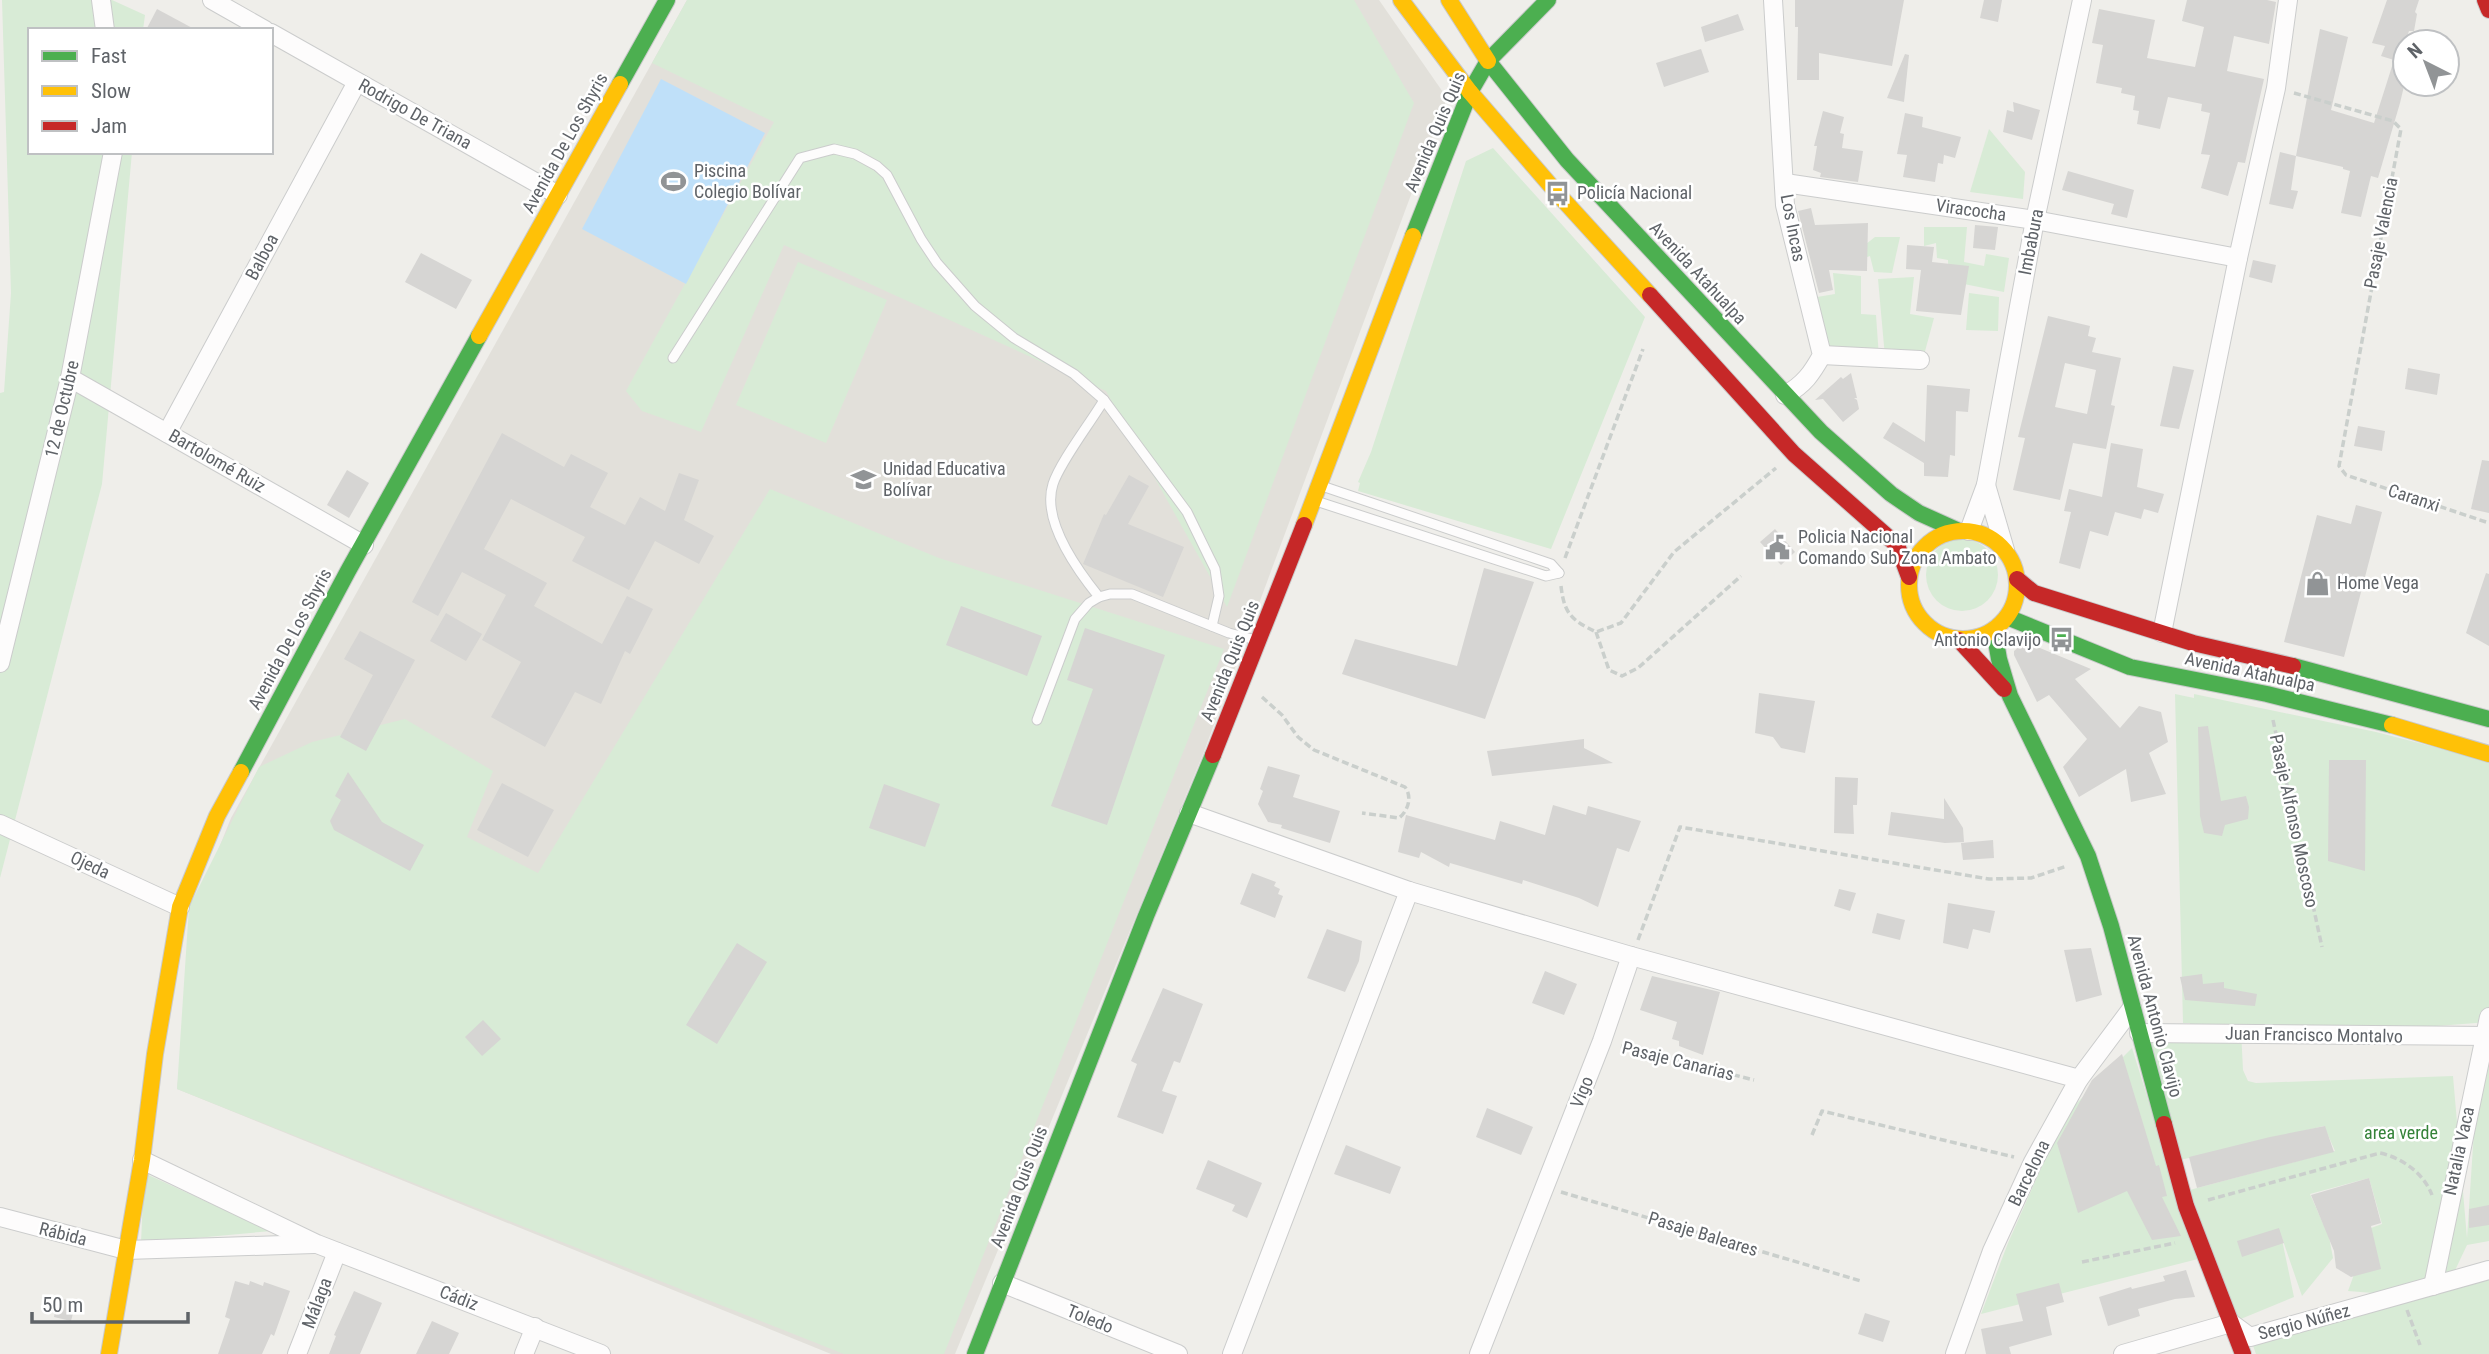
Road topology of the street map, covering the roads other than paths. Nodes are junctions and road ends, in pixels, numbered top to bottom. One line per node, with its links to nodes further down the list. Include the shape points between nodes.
1 (102, 0): 12 (street)
2 (212, 0): 13 (street)
3 (667, 0): 20 (main road, Avenida De Los Shyris)
4 (1401, 0): 17 (main road)
5 (1449, 0): 15 (main road, Avenida Atahualpa)
6 (1548, 0): 15 (main road, Avenida Quis Quis)
7 (1773, 0): 19 (street, Los Incas)
8 (2082, 0): 21 (street, Imbabura)
9 (2288, 0): 22 (street, via 2276,88)
10 (2485, 0): 11 (main road)
11 (2489, 10)
12 (105, 28)
13 (261, 28)
14 (273, 34): 16 (street, Rodrigo De Triana)
15 (1488, 61): 17 (main road, Avenida Quis Quis); 27 (main road, Avenida Atahualpa, via 1567,160)
16 (357, 82): 20 (street, Rodrigo De Triana); 29 (street, Balboa)
17 (1470, 92): 31 (main road, Avenida Quis Quis); 35 (main road, via 1794,454 1898,545)
18 (114, 154): 26 (street, 12 de Octubre)
19 (1785, 183): 21 (street, Viracocha); 23 (street, Los Incas, via 1785,205)
20 (558, 195): 33 (main road, Avenida De Los Shyris)
21 (2035, 220): 22 (street, Viracocha); 30 (street, Imbabura)
22 (2238, 258): 41 (street)
23 (1822, 355): 25 (street); 27 (street, via 1809,378)
24 (673, 358): 28 (lane, via 800,158 834,149 865,158 887,175 926,247 975,306)
25 (1920, 360)
26 (70, 378): 29 (street, Bartolomé Ruiz); 44 (street, 12 de Octubre)
27 (1785, 394): 32 (main road, Avenida Atahualpa, via 1891,494 1919,513)
28 (1104, 400): 37 (lane, via 1051,492 1062,543); 39 (lane, via 1187,512 1215,569 1219,596)
29 (167, 433): 33 (street, Bartolomé Ruiz)
30 (1986, 485): 32 (street, Imbabura); 34 (street, Imbabura)
31 (1317, 493): 31 (lane, via 1551,564 1559,573 1546,576); 43 (main road, Avenida Quis Quis)
32 (1964, 531): 34 (main road, via 1993,540); 35 (main road, via 1941,536 1926,546)
33 (363, 545): 52 (main road, Avenida De Los Shyris, via 217,816)
34 (2005, 550): 36 (main road)
35 (1909, 577): 42 (main road, via 1909,595 1926,626)
36 (2017, 579): 38 (main road, via 2014,605); 41 (main road, Avenida Atahualpa, via 2034,593)
37 (1099, 597): 39 (lane, via 1132,594); 47 (lane, via 1074,619)
38 (2007, 617): 40 (main road); 48 (main road, Avenida Atahualpa, via 2130,667 2363,716)
39 (1212, 626): 43 (lane)
40 (1994, 630): 42 (main road); 45 (main road, Avenida Antonio Clavijo)
41 (2162, 633): 46 (main road, Avenida Atahualpa)
42 (1959, 640): 45 (main road, Avenida Antonio Clavijo)
43 (1259, 641): 49 (main road, Avenida Quis Quis)
44 (0, 663)
45 (2010, 696): 54 (main road, Avenida Antonio Clavijo, via 2088,856)
46 (2489, 719)
47 (1037, 720)
48 (2489, 754)
49 (1189, 813): 51 (street); 65 (main road, Avenida Quis Quis)
50 (0, 824): 52 (street, Ojeda)
51 (1409, 891): 53 (street); 75 (street)
52 (180, 907): 59 (main road, Avenida De Los Shyris)
53 (1631, 956): 58 (street); 76 (street, Vigo)
54 (2132, 1008): 56 (main road, Avenida Antonio Clavijo); 58 (street, Barcelona)
55 (2489, 1017): 57 (street, Natalia Vaca)
56 (2139, 1034): 57 (street, Juan Francisco Montalvo); 67 (main road, Avenida Antonio Clavijo, via 2186,1206)
57 (2486, 1036): 66 (street, Natalia Vaca)
58 (2079, 1079): 77 (street, Barcelona, via 2033,1161 1992,1251)
59 (142, 1160): 61 (street, Cádiz); 62 (main road, Avenida De Los Shyris)
60 (0, 1217): 62 (street, Rábida)
61 (317, 1244): 62 (street, Cádiz); 63 (street, Cádiz)
62 (126, 1250): 69 (main road, Avenida De Los Shyris)
63 (337, 1252): 68 (street, Cádiz); 70 (street, Málaga)
64 (2489, 1270): 66 (street, Sergio Núñez)
65 (1002, 1283): 73 (main road, Avenida Quis Quis); 74 (street, Toledo)
66 (2433, 1286): 67 (street, Sergio Núñez, via 2250,1337)
67 (2231, 1323): 78 (street, Sergio Núñez); 79 (main road, Avenida Antonio Clavijo)
68 (535, 1327): 71 (street); 72 (street, Cádiz)
69 (109, 1354)
70 (297, 1354)
71 (524, 1354)
72 (601, 1354)
73 (975, 1354)
74 (1178, 1354)
75 (1232, 1354)
76 (1479, 1354)
77 (1955, 1354)
78 (2123, 1354)
79 (2243, 1354)

